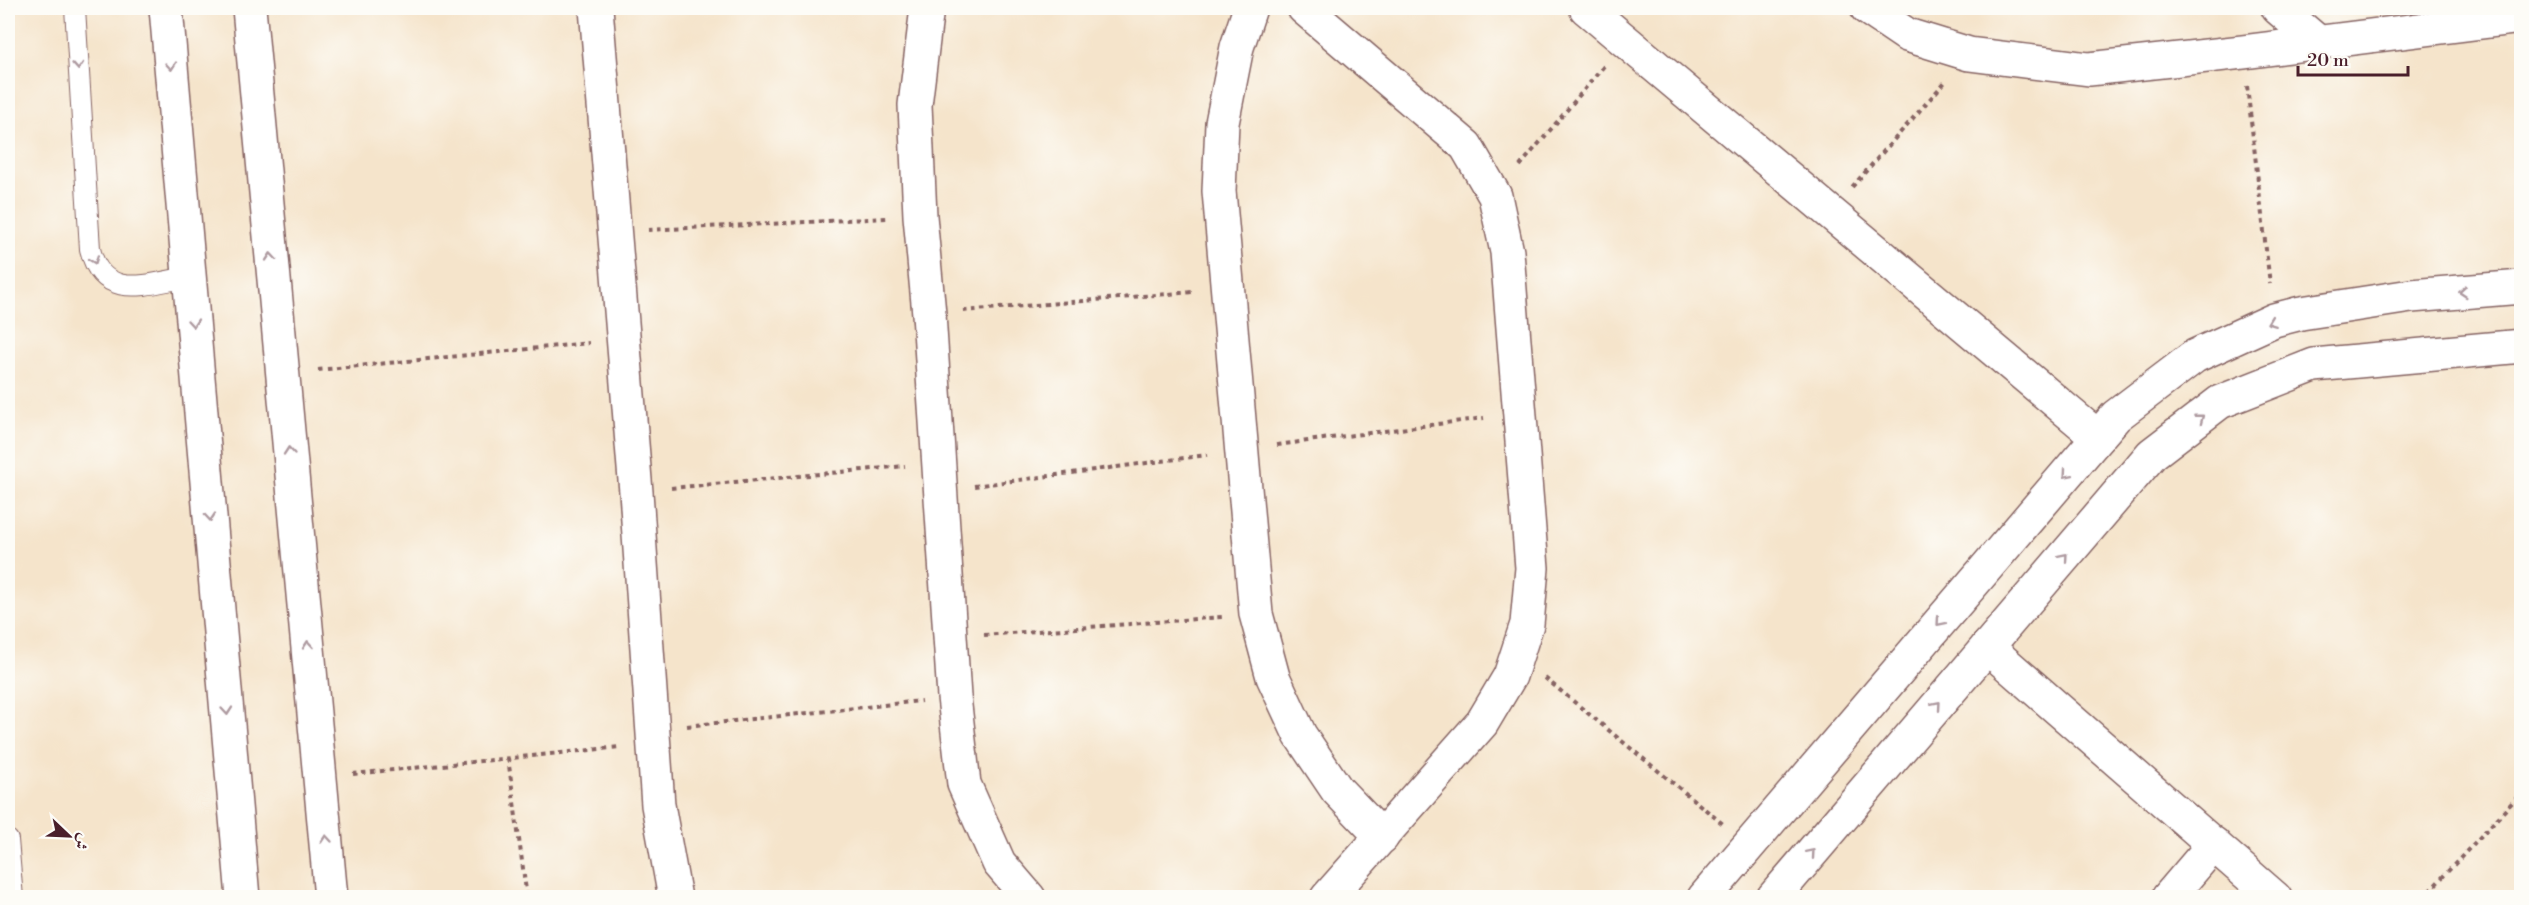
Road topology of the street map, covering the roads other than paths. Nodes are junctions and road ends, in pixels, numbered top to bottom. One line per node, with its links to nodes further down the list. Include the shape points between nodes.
1 (75, 8): 13 (lane, one-way to 13, via 93,263 114,284 128,287)
2 (166, 8): 13 (street, one-way to 13)
3 (249, 8): 23 (street, one-way to 3)
4 (596, 8): 24 (street, via 658,805)
5 (927, 8): 25 (street, via 915,105 954,697 964,784 999,863)
6 (1250, 8): 18 (street, via 1237,46 1222,123 1219,191 1256,614 1273,677 1300,735 1337,789)
7 (1304, 8): 18 (street, via 1466,146 1495,196 1507,252 1532,568 1527,624 1510,676 1482,723)
8 (1586, 8): 16 (street)
9 (1867, 8): 12 (street, via 1907,35 1969,54 2089,69)
10 (2278, 8): 12 (street)
11 (2514, 14): 12 (street)
12 (2319, 43)
13 (189, 277): 22 (street, one-way to 22)
14 (2522, 288): 16 (street, one-way to 16, via 2411,296 2274,320 2195,356 2116,416)
15 (2522, 346): 17 (street, one-way to 15, via 2152,454 2220,402 2314,364)
16 (2098, 437): 27 (street, one-way to 27)
17 (1987, 647): 20 (street); 28 (street, one-way to 17)
18 (1382, 837): 26 (street)
19 (8, 840): 21 (lane)
20 (2214, 844): 29 (street); 30 (street)
21 (13, 897)
22 (243, 897)
23 (331, 897)
24 (675, 897)
25 (1029, 897)
26 (1327, 897)
27 (1704, 897)
28 (1773, 897)
29 (2168, 897)
30 (2275, 897)

